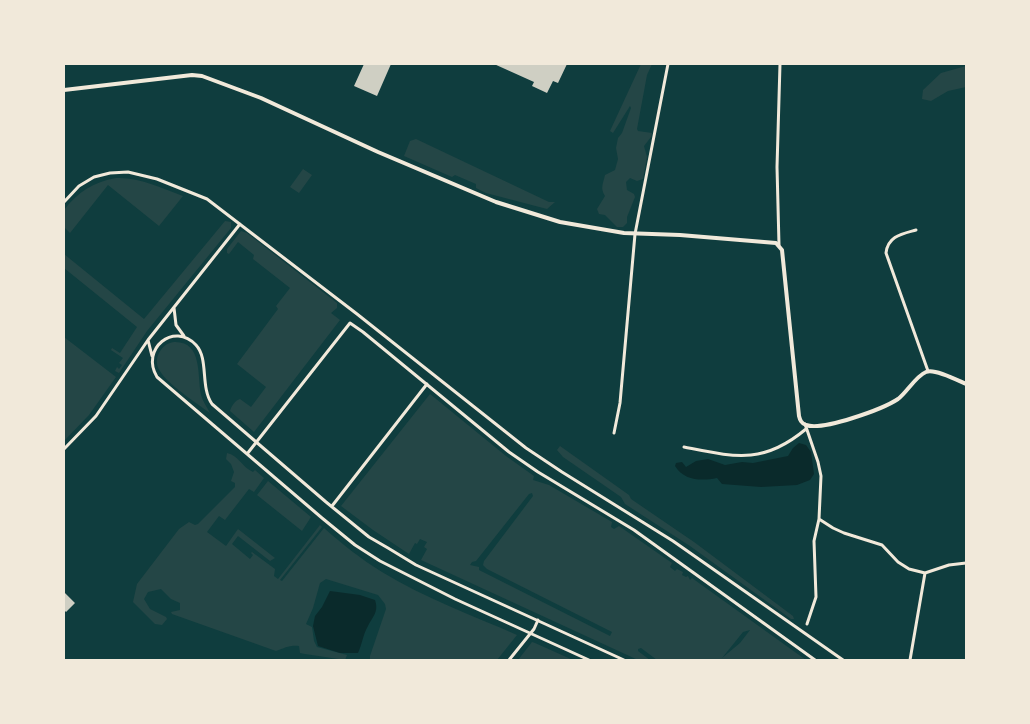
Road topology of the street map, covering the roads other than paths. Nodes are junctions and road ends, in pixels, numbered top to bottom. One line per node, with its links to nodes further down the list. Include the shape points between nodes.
1 (668, 64): 7 (street)
2 (780, 64): 8 (street)
3 (64, 90): 7 (street, via 202,76 261,98 496,202 560,222)
4 (64, 202): 5 (street, via 79,186 94,178 128,172 157,179 207,199)
5 (240, 224): 9 (street); 33 (street, via 530,452 673,541)
6 (916, 230): 13 (street, via 892,239 886,253)
7 (636, 234): 8 (street, via 761,241); 17 (street, via 620,403)
8 (779, 245): 16 (street, via 799,416)
9 (174, 306): 10 (street, via 176,324); 11 (street)
10 (184, 337): 12 (street, via 173,336 163,340); 18 (street, via 201,352 206,390 212,404)
11 (148, 340): 12 (street); 20 (street, via 96,416)
12 (152, 359): 21 (street, via 157,377)
13 (928, 371): 15 (street); 16 (street, via 889,404 844,421)
14 (427, 384): 18 (street, via 350,323); 22 (street); 32 (street, via 533,470 629,527)
15 (966, 384)
16 (805, 427): 19 (street, via 791,441 760,454 740,456); 23 (street, via 821,476)
17 (614, 433)
18 (256, 442): 21 (street); 22 (street)
19 (684, 447)
20 (64, 450)
21 (247, 454): 28 (street, via 348,539 380,561)
22 (332, 506): 26 (street, via 400,556)
23 (819, 519): 25 (street, via 844,533 882,545 898,562); 27 (street, via 814,541 816,597)
24 (966, 563): 25 (street)
25 (925, 573): 34 (street)
26 (538, 620): 28 (street); 31 (street)
27 (807, 624)
28 (530, 634): 29 (street); 30 (street)
29 (509, 660)
30 (589, 660)
31 (624, 660)
32 (815, 660)
33 (843, 660)
34 (910, 660)

